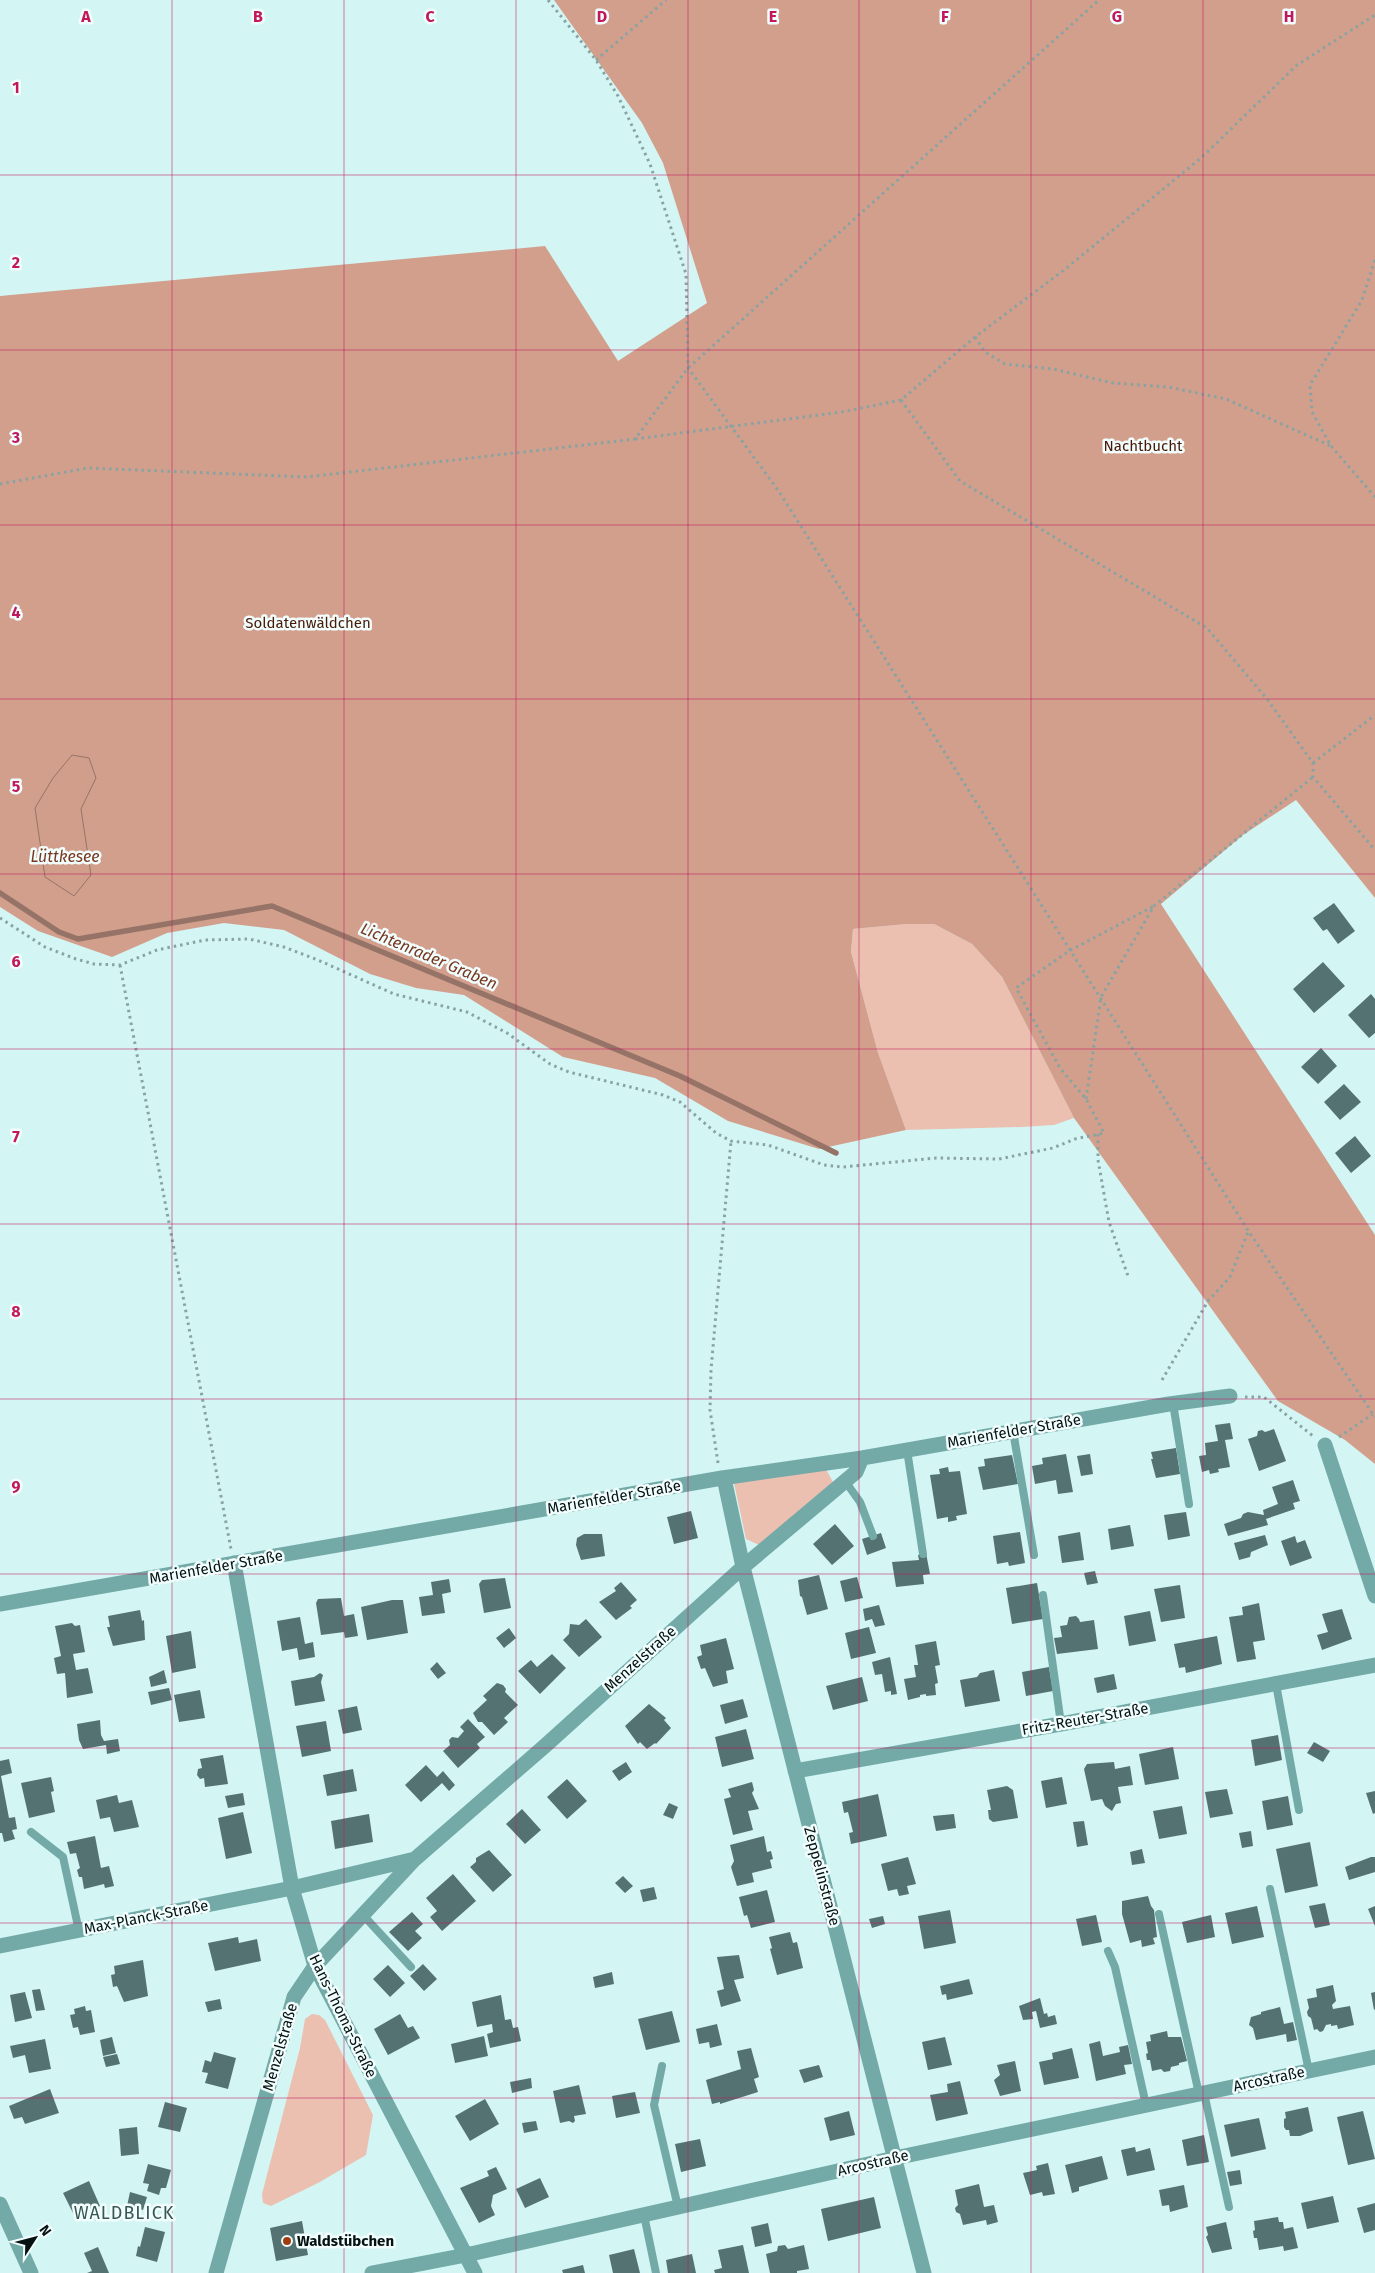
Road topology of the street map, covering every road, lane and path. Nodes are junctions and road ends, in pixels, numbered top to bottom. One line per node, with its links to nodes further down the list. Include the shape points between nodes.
1 (548, 0): 5 (path)
2 (666, 0): 5 (path)
3 (1099, 0): 8 (path)
4 (1375, 15): 7 (path, via 1298,64 1201,158)
5 (596, 60): 8 (path, via 618,96 650,164 686,274)
6 (1375, 260): 12 (path, via 1362,300 1310,385 1312,412)
7 (975, 338): 9 (path); 12 (path, via 985,352 1005,364 1054,369 1113,383 1168,387 1226,399)
8 (688, 368): 10 (path); 11 (path)
9 (901, 400): 10 (path, via 842,412); 16 (path, via 960,481 1208,628 1268,698)
10 (732, 427): 11 (path); 21 (path, via 778,490)
11 (635, 439): 13 (path, via 307,477 88,468)
12 (1331, 446): 14 (path)
13 (0, 484)
14 (1375, 497)
15 (1375, 714): 16 (path)
16 (1313, 763): 17 (path)
17 (1313, 777): 18 (path); 19 (path)
18 (1375, 850)
19 (1154, 906): 21 (path); 23 (path)
20 (0, 918): 22 (path, via 59,953 94,964)
21 (1069, 951): 23 (path); 24 (path, via 1016,988 1060,1068)
22 (120, 965): 26 (path, via 157,950 206,940 249,939 284,947 394,994 467,1012 500,1029 550,1064 569,1072 680,1102 716,1133); 43 (path)
23 (1101, 997): 24 (path); 27 (path)
24 (1086, 1099): 25 (path, via 1104,1133)
25 (1098, 1134): 26 (path, via 1010,1158 936,1158 842,1167 824,1165 768,1144); 28 (path, via 1098,1160 1109,1222)
26 (731, 1141): 37 (path, via 710,1400 713,1434)
27 (1248, 1232): 29 (path, via 1230,1276 1208,1301); 32 (path)
28 (1128, 1276)
29 (1162, 1380)
30 (1230, 1396): 31 (street, Marienfelder Straße); 34 (path, via 1264,1398)
31 (1173, 1403): 33 (street, Marienfelder Straße); 39 (lane)
32 (1374, 1415): 34 (path)
33 (1013, 1431): 35 (street, Marienfelder Straße); 42 (lane)
34 (1325, 1445): 46 (street)
35 (907, 1450): 36 (street, Marienfelder Straße); 41 (lane)
36 (862, 1458): 37 (street, Marienfelder Straße); 38 (street, Menzelstraße, via 856,1472)
37 (723, 1478): 43 (street, Marienfelder Straße); 44 (street, Zeppelinstraße)
38 (845, 1481): 40 (lane, via 860,1502); 44 (street, Menzelstraße)
39 (1189, 1504)
40 (873, 1536)
41 (924, 1554)
42 (1034, 1555)
43 (234, 1564): 47 (street, Marienfelder Straße); 55 (street, Hans-Thoma-Straße)
44 (743, 1567): 51 (street, Zeppelinstraße); 54 (street, Menzelstraße)
45 (1043, 1595): 50 (lane)
46 (1375, 1596)
47 (0, 1604)
48 (1375, 1665): 49 (street, Fritz-Reuter-Straße)
49 (1276, 1684): 50 (street, Fritz-Reuter-Straße); 52 (lane)
50 (1061, 1724): 51 (street, Fritz-Reuter-Straße)
51 (795, 1771): 69 (street, Zeppelinstraße)
52 (1299, 1810)
53 (31, 1832): 59 (lane, via 63,1857)
54 (415, 1859): 55 (street, Menzelstraße); 58 (street, Menzelstraße)
55 (292, 1888): 59 (street, Max-Planck-Straße); 62 (street, Hans-Thoma-Straße)
56 (1270, 1889): 66 (lane)
57 (1159, 1914): 67 (lane)
58 (363, 1915): 62 (street, Menzelstraße); 63 (lane)
59 (79, 1930): 60 (street, Max-Planck-Straße)
60 (0, 1946)
61 (1108, 1951): 68 (lane, via 1115,1967)
62 (316, 1966): 74 (street, Hans-Thoma-Straße); 76 (street, Menzelstraße, via 294,1997)
63 (411, 1967)
64 (1375, 2057): 66 (street, Arcostraße)
65 (662, 2066): 71 (lane, via 654,2105)
66 (1309, 2071): 67 (street, Arcostraße)
67 (1202, 2093): 68 (street, Arcostraße); 72 (lane)
68 (1146, 2105): 69 (street, Arcostraße)
69 (895, 2158): 71 (street, Arcostraße); 80 (street, Zeppelinstraße)
70 (0, 2204): 75 (street)
71 (678, 2207): 73 (street, Arcostraße)
72 (1229, 2207)
73 (644, 2215): 74 (street, Arcostraße); 79 (lane)
74 (466, 2255): 77 (street, Arcostraße); 78 (street, Hans-Thoma-Straße)
75 (31, 2273)
76 (216, 2273)
77 (372, 2273)
78 (475, 2273)
79 (656, 2273)
80 (924, 2273)

